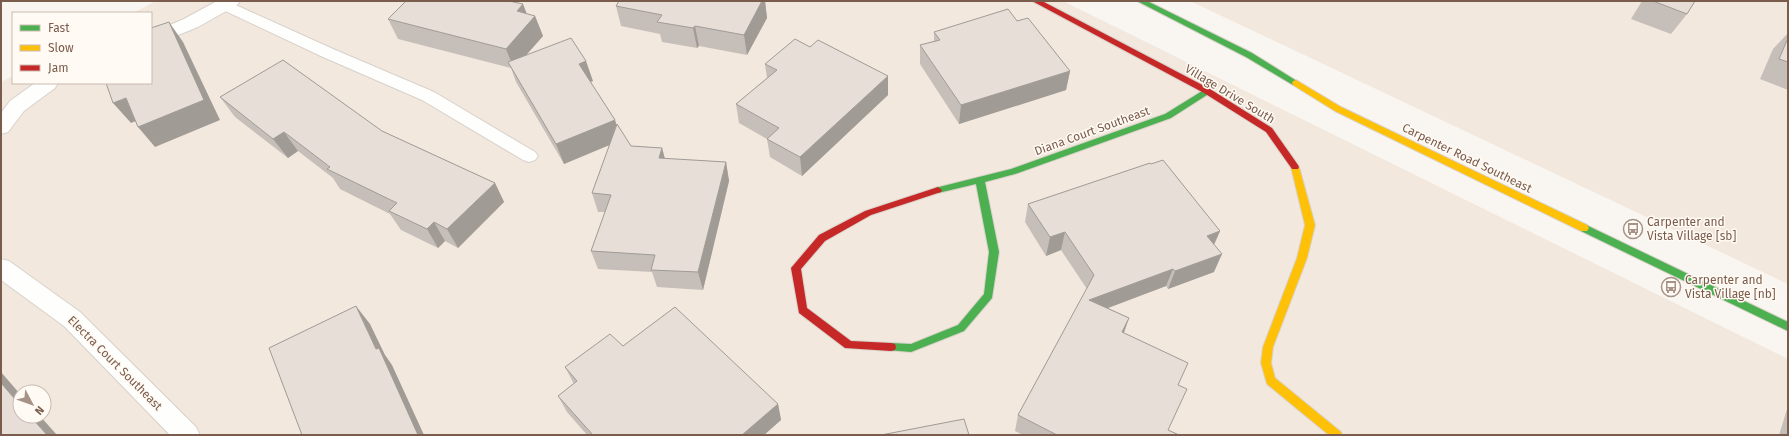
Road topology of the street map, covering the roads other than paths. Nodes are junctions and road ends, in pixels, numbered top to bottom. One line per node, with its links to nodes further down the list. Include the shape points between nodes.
1 (1036, 1): 6 (street, Village Drive South)
2 (1141, 1): 11 (street, Carpenter Road Southeast, via 1249,55 1338,109)
3 (227, 3): 4 (street, via 191,23); 8 (lane, via 328,53 428,96)
4 (152, 40)
5 (47, 84): 7 (street, via 17,106)
6 (1207, 91): 9 (street, Diana Court Southeast, via 1168,116 1012,172); 13 (street, Village Drive South, via 1269,130 1294,164 1310,225 1302,258 1268,347 1266,363 1270,381)
7 (1, 127)
8 (529, 156)
9 (980, 180): 9 (street, Diana Court Southeast, via 924,193 868,213 822,238 796,268 802,310 849,345 911,348 961,328 989,295 994,252)
10 (1, 268): 12 (street, Electra Court Southeast, via 72,319)
11 (1788, 327)
12 (187, 435)
13 (1337, 435)

